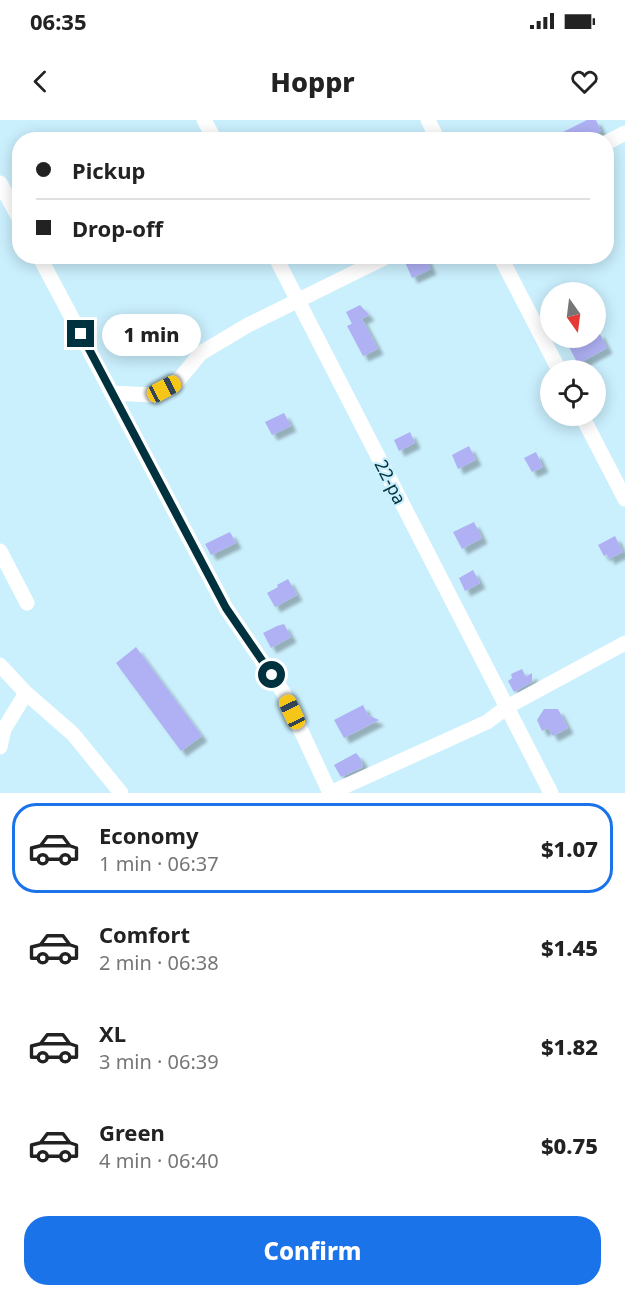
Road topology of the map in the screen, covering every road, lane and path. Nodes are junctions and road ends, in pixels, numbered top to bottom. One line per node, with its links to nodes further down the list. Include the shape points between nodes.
1 (0, 183): 2 (street)
2 (12, 205)
3 (43, 264): 9 (street)
4 (279, 264): 7 (street, 22-ра)
5 (372, 264): 7 (street)
6 (504, 264): 8 (street)
7 (297, 301): 9 (street, via 201,354 176,383 152,395); 17 (street, 22-ра)
8 (553, 360)
9 (112, 393): 20 (street, via 226,608 283,692)
10 (587, 426): 11 (street)
11 (625, 499)
12 (0, 551): 13 (street)
13 (27, 603)
14 (625, 643): 17 (street)
15 (0, 665): 16 (street)
16 (26, 693): 18 (street, via 4,729); 19 (street, via 73,734)
17 (507, 707): 20 (street, via 487,722); 21 (street, 22-ра)
18 (0, 747)
19 (121, 793)
20 (330, 793)
21 (551, 793)

